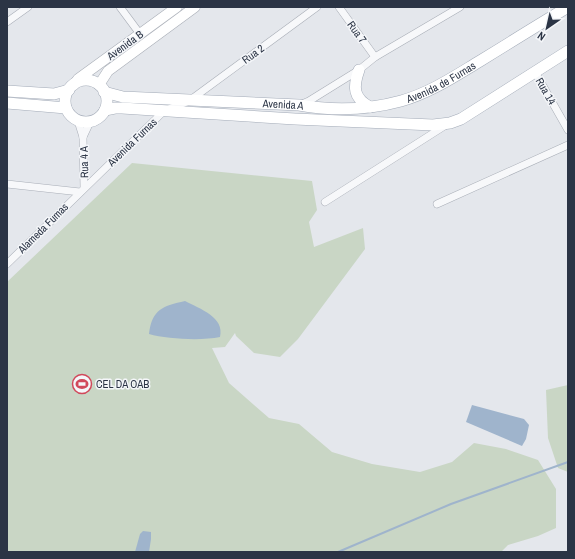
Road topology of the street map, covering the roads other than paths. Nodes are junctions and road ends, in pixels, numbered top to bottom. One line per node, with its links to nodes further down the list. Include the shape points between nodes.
1 (28, 7): 9 (street)
2 (120, 7): 10 (street)
3 (177, 7): 10 (street, Avenida B)
4 (195, 7): 16 (street, Avenida B, via 108,71)
5 (317, 7): 18 (street, Rua 2)
6 (339, 7): 12 (street, Rua 7)
7 (460, 7): 12 (street, Avenida A)
8 (568, 7): 21 (main road, Avenida de Furnas, via 439,85 402,101)
9 (7, 22)
10 (140, 34): 15 (street, Avenida B, via 78,79)
11 (568, 51): 14 (main road)
12 (375, 58): 13 (street, Avenida A)
13 (359, 70): 20 (street, Avenida A); 21 (main road, via 355,87 357,95)
14 (535, 72): 27 (main road, via 461,119); 29 (street, Rua 14)
15 (71, 87): 16 (main road, via 83,81 94,82); 17 (main road, via 54,94); 22 (main road, via 66,96)
16 (101, 89): 18 (main road, Avenida A, via 123,98); 23 (main road, via 106,101)
17 (7, 91)
18 (189, 101): 20 (main road, Avenida A); 24 (street, Avenida Furnas)
19 (7, 103): 22 (main road)
20 (299, 105): 21 (main road, Avenida de Furnas, via 321,109)
21 (370, 107)
22 (66, 108): 25 (main road)
23 (105, 110): 24 (main road, Avenida A, via 114,108); 26 (main road, via 96,120)
24 (164, 111): 28 (main road, Avenida A); 34 (street, Avenida Furnas)
25 (78, 121): 26 (main road); 30 (street, Rua 4 A)
26 (90, 122): 30 (street, Rua 4 A)
27 (450, 123): 28 (main road); 31 (street)
28 (433, 125): 31 (street)
29 (568, 130)
30 (83, 137): 34 (street, Rua 4 A)
31 (420, 143): 35 (street)
32 (568, 145): 36 (street)
33 (7, 184): 34 (street)
34 (82, 190): 37 (street, Alameda Fumas)
35 (325, 202)
36 (437, 204)
37 (7, 264)

